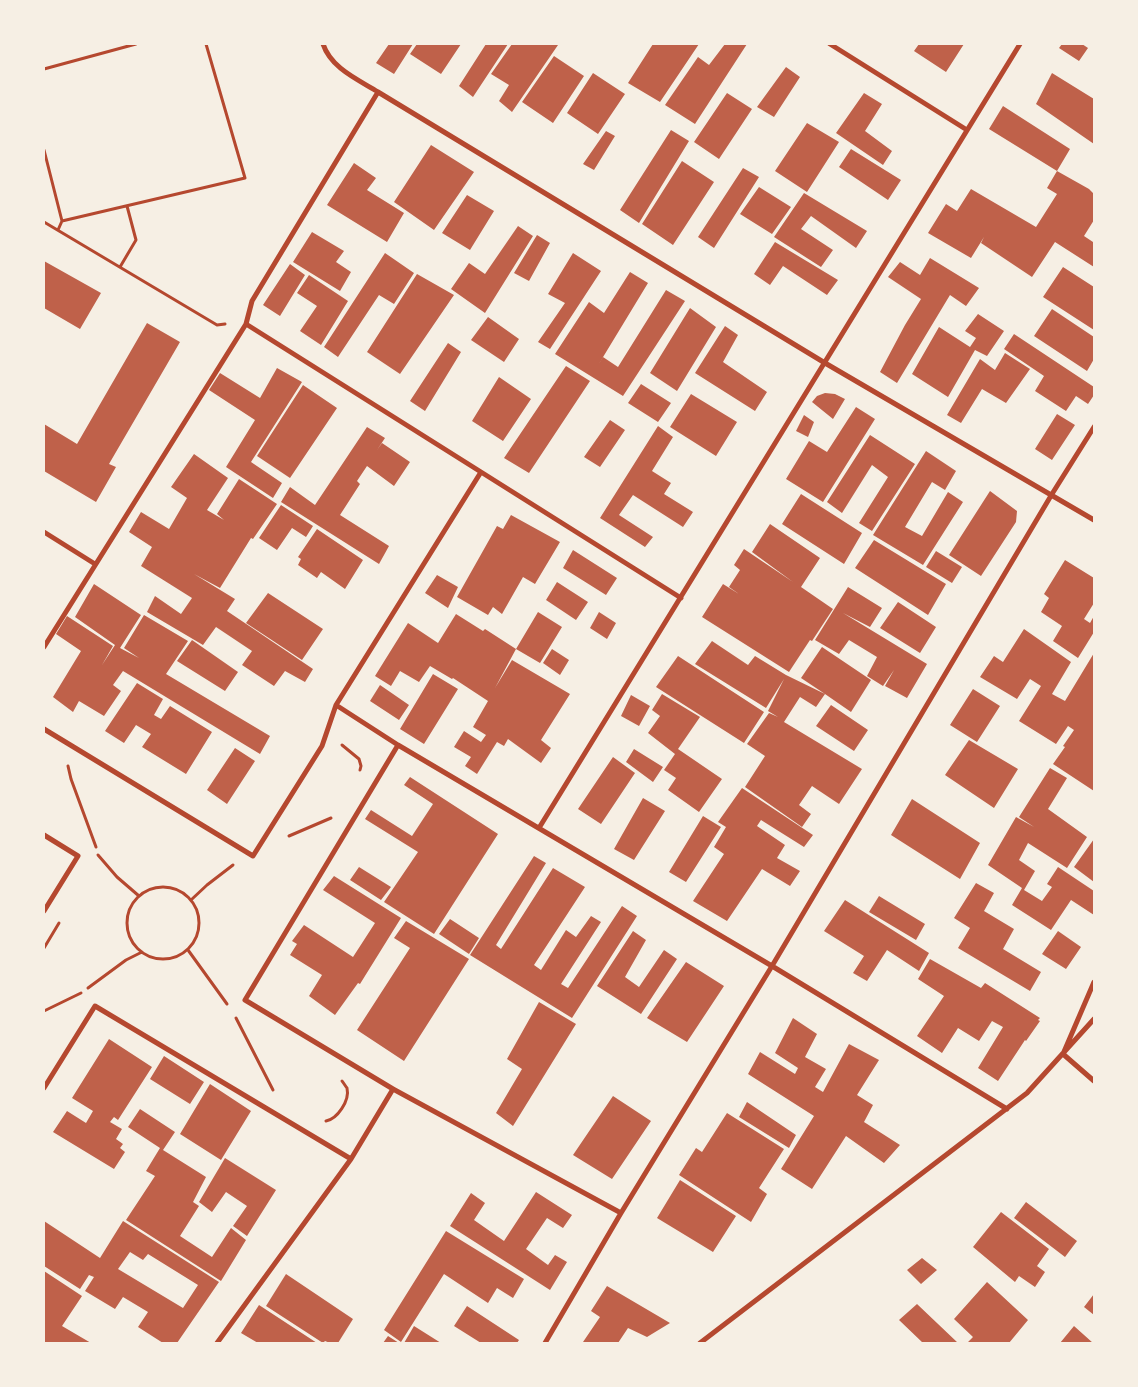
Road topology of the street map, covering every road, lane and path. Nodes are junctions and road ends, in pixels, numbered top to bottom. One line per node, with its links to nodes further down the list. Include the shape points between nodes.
1 (136, 44): 6 (path)
2 (206, 44): 10 (path, via 245,178)
3 (323, 44): 7 (street, via 337,67)
4 (830, 44): 8 (street)
5 (1020, 44): 8 (street)
6 (44, 69)
7 (378, 92): 15 (street, via 252,301); 16 (street)
8 (967, 130): 16 (street)
9 (44, 150): 11 (path)
10 (127, 206): 11 (path); 14 (path, via 136,240)
11 (62, 221): 13 (path)
12 (44, 222): 13 (path)
13 (58, 230): 14 (path)
14 (120, 267): 15 (path, via 217,324)
15 (246, 324): 18 (street); 22 (street)
16 (825, 363): 19 (street); 23 (street)
17 (1094, 427): 19 (street)
18 (481, 472): 23 (street); 25 (street)
19 (1052, 494): 20 (street); 44 (street)
20 (1094, 520)
21 (44, 532): 22 (street)
22 (95, 564): 24 (street)
23 (681, 598): 34 (street)
24 (44, 647)
25 (336, 705): 27 (street); 28 (street)
26 (44, 729): 37 (street)
27 (398, 745): 34 (street); 56 (street, via 245,1000)
28 (322, 746): 30 (path, via 341,745 356,756 361,766); 37 (street)
29 (75, 765): 36 (path, via 67,760)
30 (356, 776)
31 (336, 811): 32 (path)
32 (332, 818): 33 (path); 37 (path)
33 (327, 826)
34 (539, 828): 44 (street)
35 (44, 836): 41 (street, via 78,856)
36 (97, 850)
37 (253, 854): 40 (path, via 224,871)
38 (98, 855): 39 (path)
39 (139, 896): 40 (path, via 160,887 182,892); 43 (path, via 127,918 133,942)
40 (191, 900): 42 (path, via 198,912 199,926 196,939)
41 (44, 911)
42 (188, 950): 43 (path, via 165,959); 48 (path, via 229,1006)
43 (142, 952): 46 (path)
44 (772, 966): 58 (street); 61 (street)
45 (1094, 982): 52 (street)
46 (85, 990)
47 (81, 993): 50 (path)
48 (228, 995)
49 (232, 1010): 57 (path)
50 (44, 1011)
51 (1094, 1019): 52 (street)
52 (1063, 1054): 54 (street); 58 (street, via 1027,1093)
53 (335, 1075): 59 (path, via 347,1088 345,1101 335,1118)
54 (1094, 1081)
55 (44, 1088): 60 (street, via 95,1006)
56 (393, 1089): 60 (street); 61 (street)
57 (276, 1095)
58 (1007, 1109): 64 (street)
59 (323, 1122)
60 (351, 1159): 62 (street)
61 (621, 1213): 63 (street)
62 (217, 1343)
63 (545, 1343)
64 (700, 1343)

